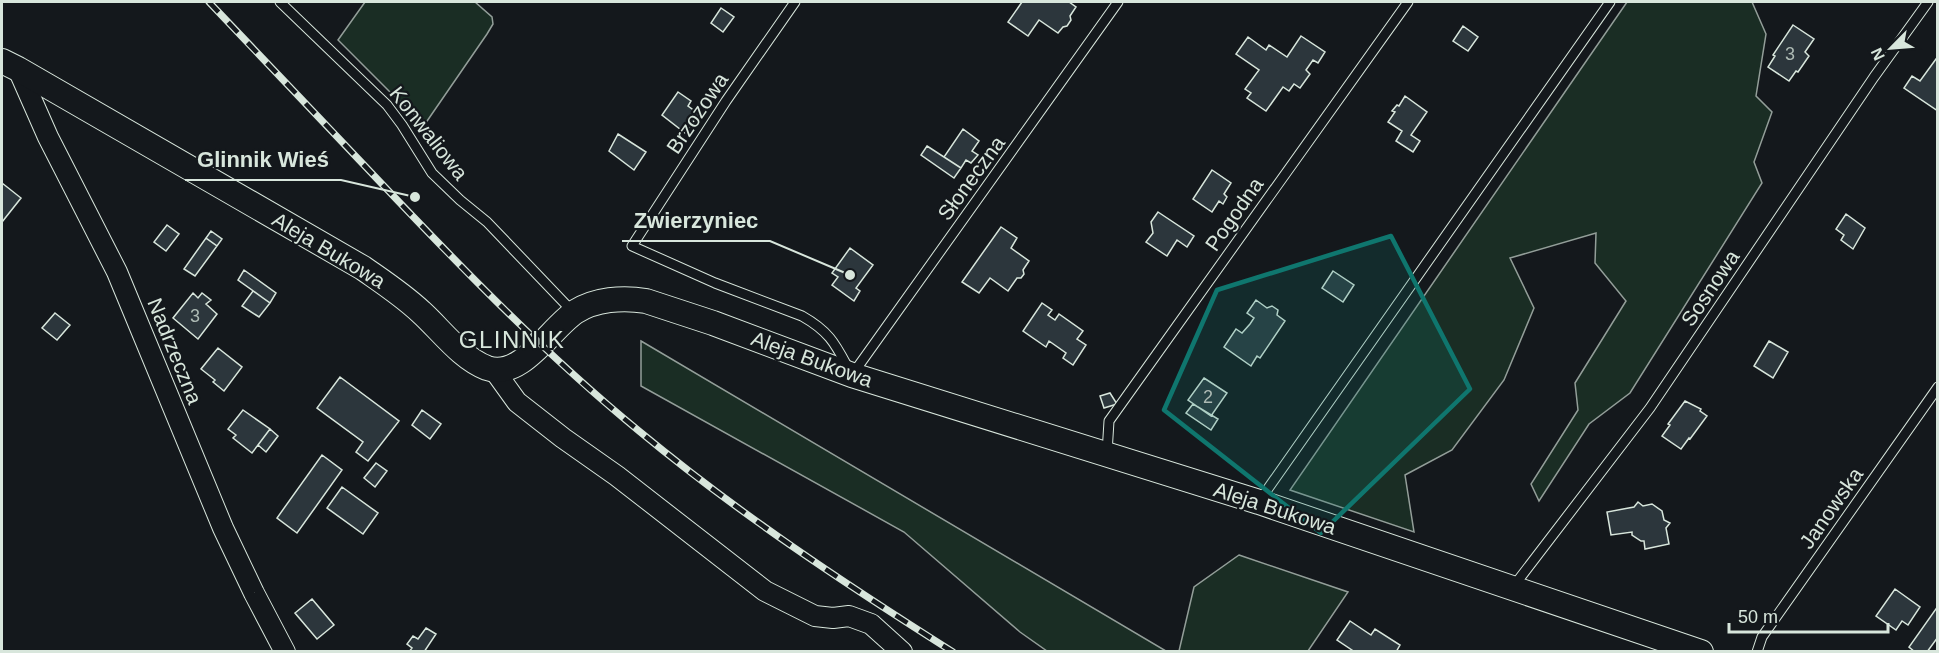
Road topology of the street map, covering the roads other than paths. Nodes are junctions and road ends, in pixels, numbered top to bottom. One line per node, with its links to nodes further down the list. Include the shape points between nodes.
1 (280, 2): 8 (lane, Konwaliowa, via 387,105 432,173 486,222)
2 (795, 2): 10 (lane, Brzozowa, via 632,246 816,324 829,336)
3 (1118, 2): 10 (lane, Słoneczna)
4 (1408, 2): 12 (lane, Pogodna, via 1110,421)
5 (1610, 2): 13 (lane)
6 (1928, 2): 14 (lane, Sosnowa, via 1650,408)
7 (10, 65): 9 (street, Aleja Bukowa, via 363,268 409,301 473,361); 15 (street, Nadrzeczna, via 117,272 223,528)
8 (574, 313): 9 (street, Aleja Bukowa, via 519,364); 10 (street, Aleja Bukowa, via 611,300 646,301)
9 (494, 370): 16 (street, via 517,402 765,591 815,616 849,616 871,624)
10 (852, 375): 12 (street, Aleja Bukowa)
11 (1938, 387): 18 (lane, Janowska, via 1762,637)
12 (1107, 454): 13 (street, Aleja Bukowa)
13 (1258, 502): 14 (street, Aleja Bukowa)
14 (1513, 588): 17 (street, Aleja Bukowa)
15 (285, 651)
16 (902, 651)
17 (1701, 651)
18 (1757, 651)

